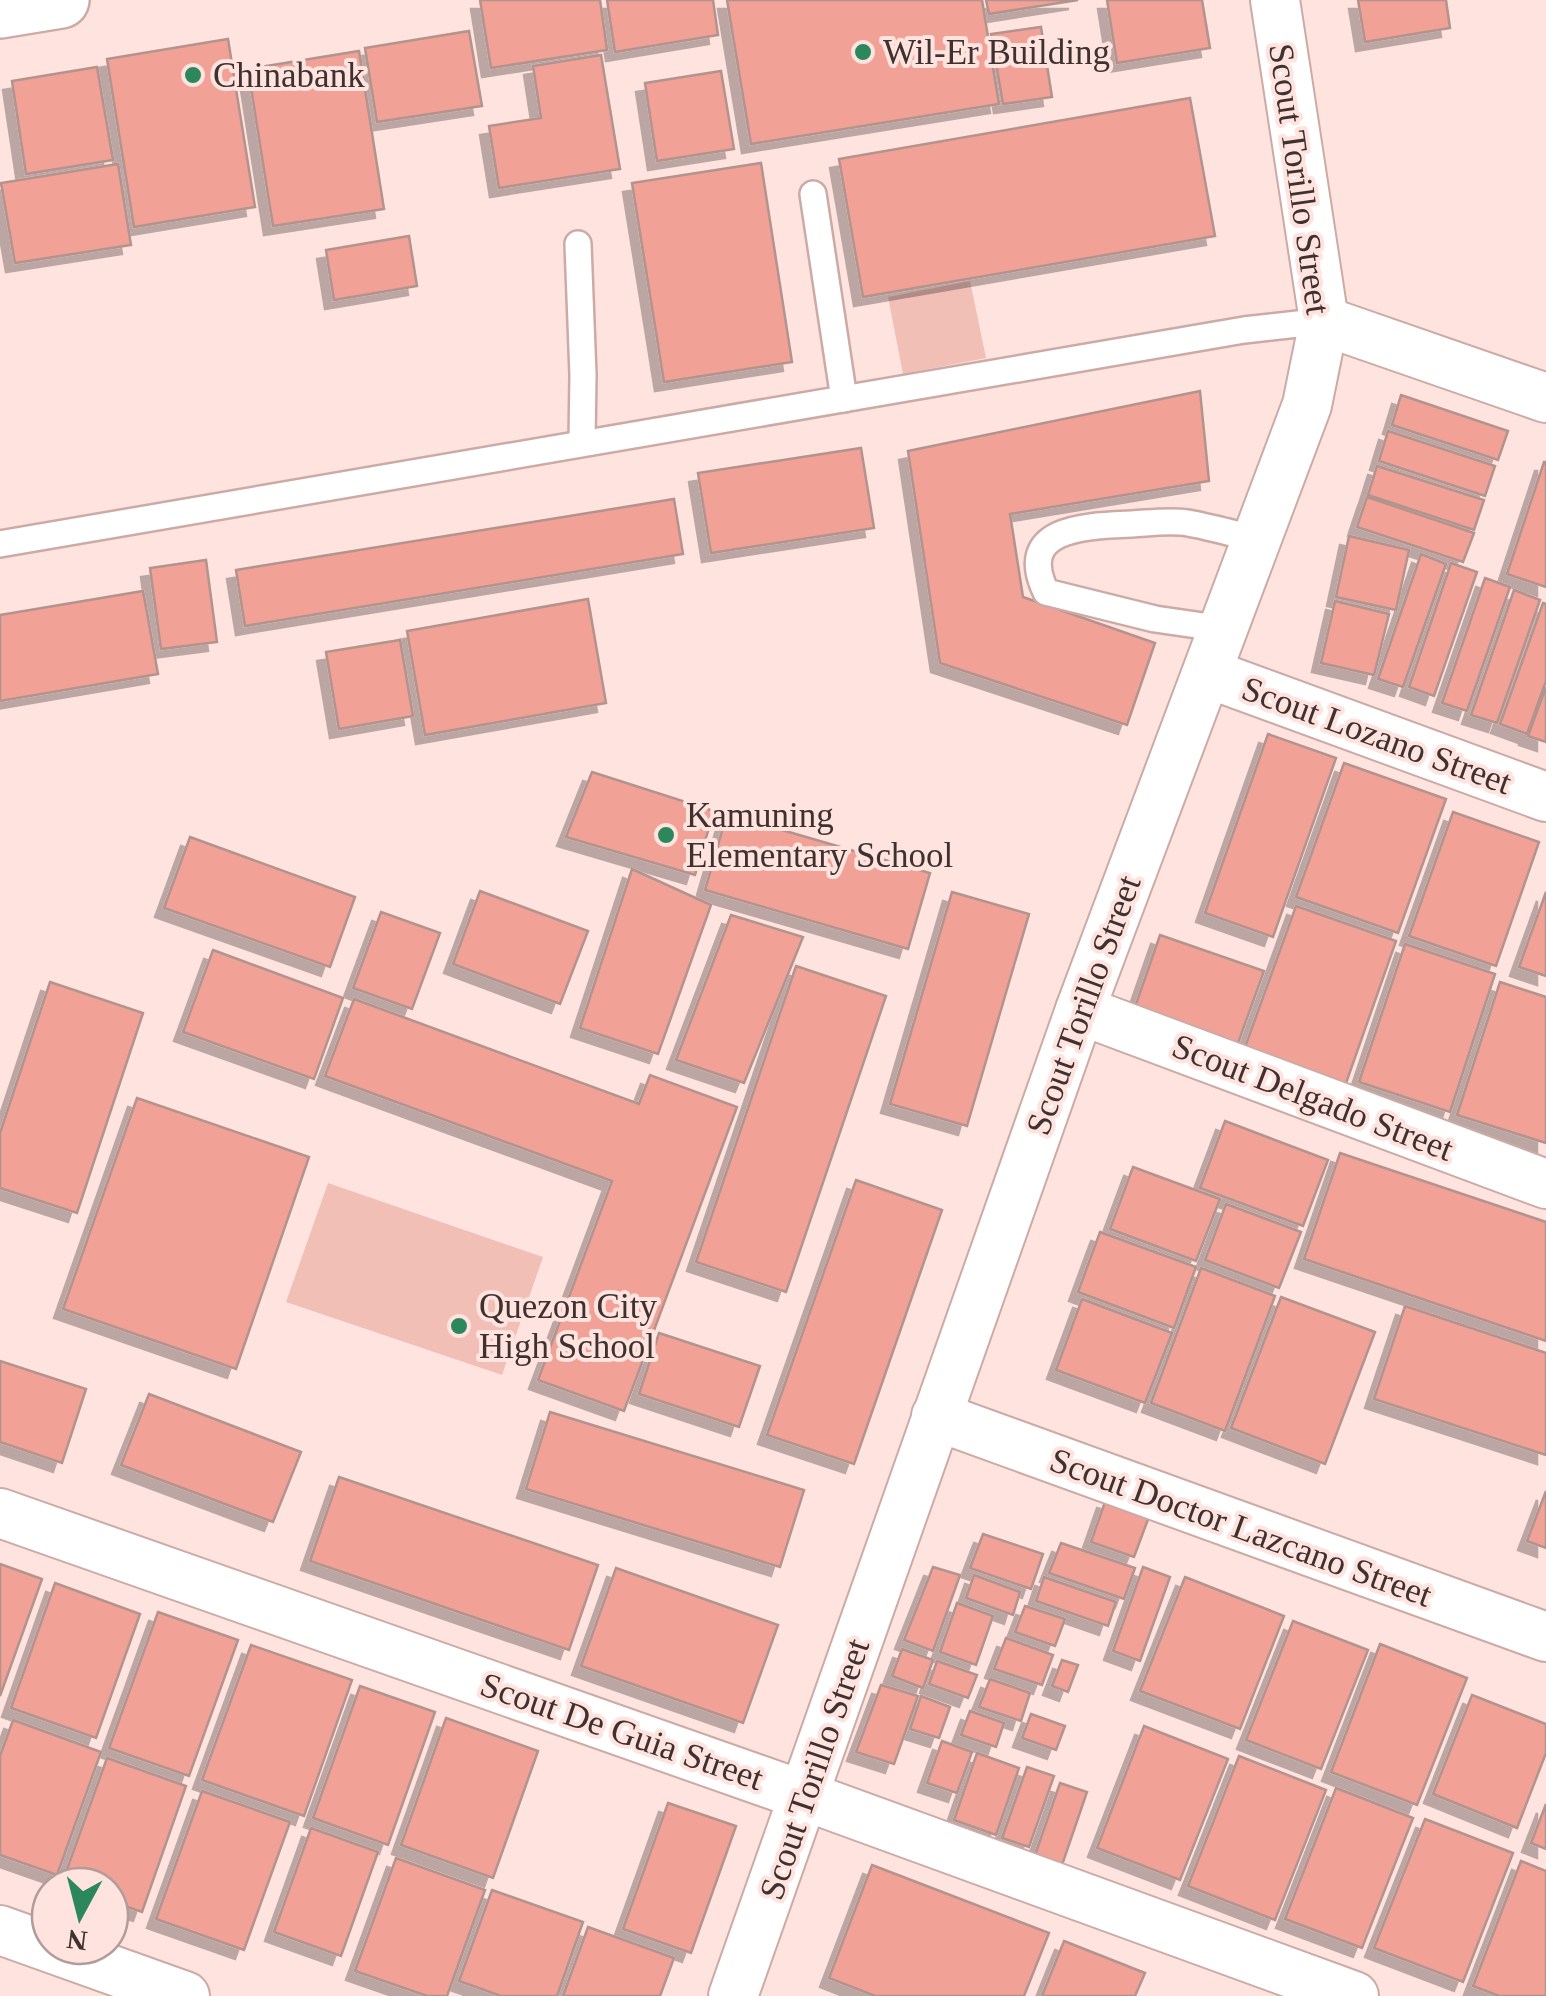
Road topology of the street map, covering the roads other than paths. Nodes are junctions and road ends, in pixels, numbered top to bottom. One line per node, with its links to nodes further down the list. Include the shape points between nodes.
1 (61, 0): 3 (main road)
2 (1275, 0): 6 (street, Scout Torillo Street)
3 (0, 10)
4 (814, 194): 8 (lane)
5 (578, 244): 9 (lane)
6 (1324, 321): 7 (street); 8 (lane); 10 (street, Scout Torillo Street, via 1307,404)
7 (1546, 398)
8 (844, 399): 9 (lane)
9 (582, 442): 11 (lane)
10 (1258, 539): 12 (street, Scout Torillo Street); 12 (lane, via 1184,522 1079,526 1052,536 1043,548 1038,574 1046,592)
11 (0, 544)
12 (1224, 629): 13 (street, Scout Torillo Street)
13 (1208, 673): 14 (street, Scout Lozano Street); 15 (street, Scout Torillo Street)
14 (1546, 797)
15 (1080, 1010): 16 (street, Scout Delgado Street); 17 (street, Scout Torillo Street)
16 (1546, 1184)
17 (936, 1416): 19 (street, Scout Doctor Lazcano Street); 20 (street, Scout Torillo Street)
18 (0, 1513): 20 (street, Scout De Guia Street)
19 (1546, 1638)
20 (805, 1796): 23 (street, Scout Torillo Street); 24 (street, Scout De Guia Street)
21 (0, 1930): 22 (street)
22 (185, 1996)
23 (734, 1996)
24 (1354, 1996)

